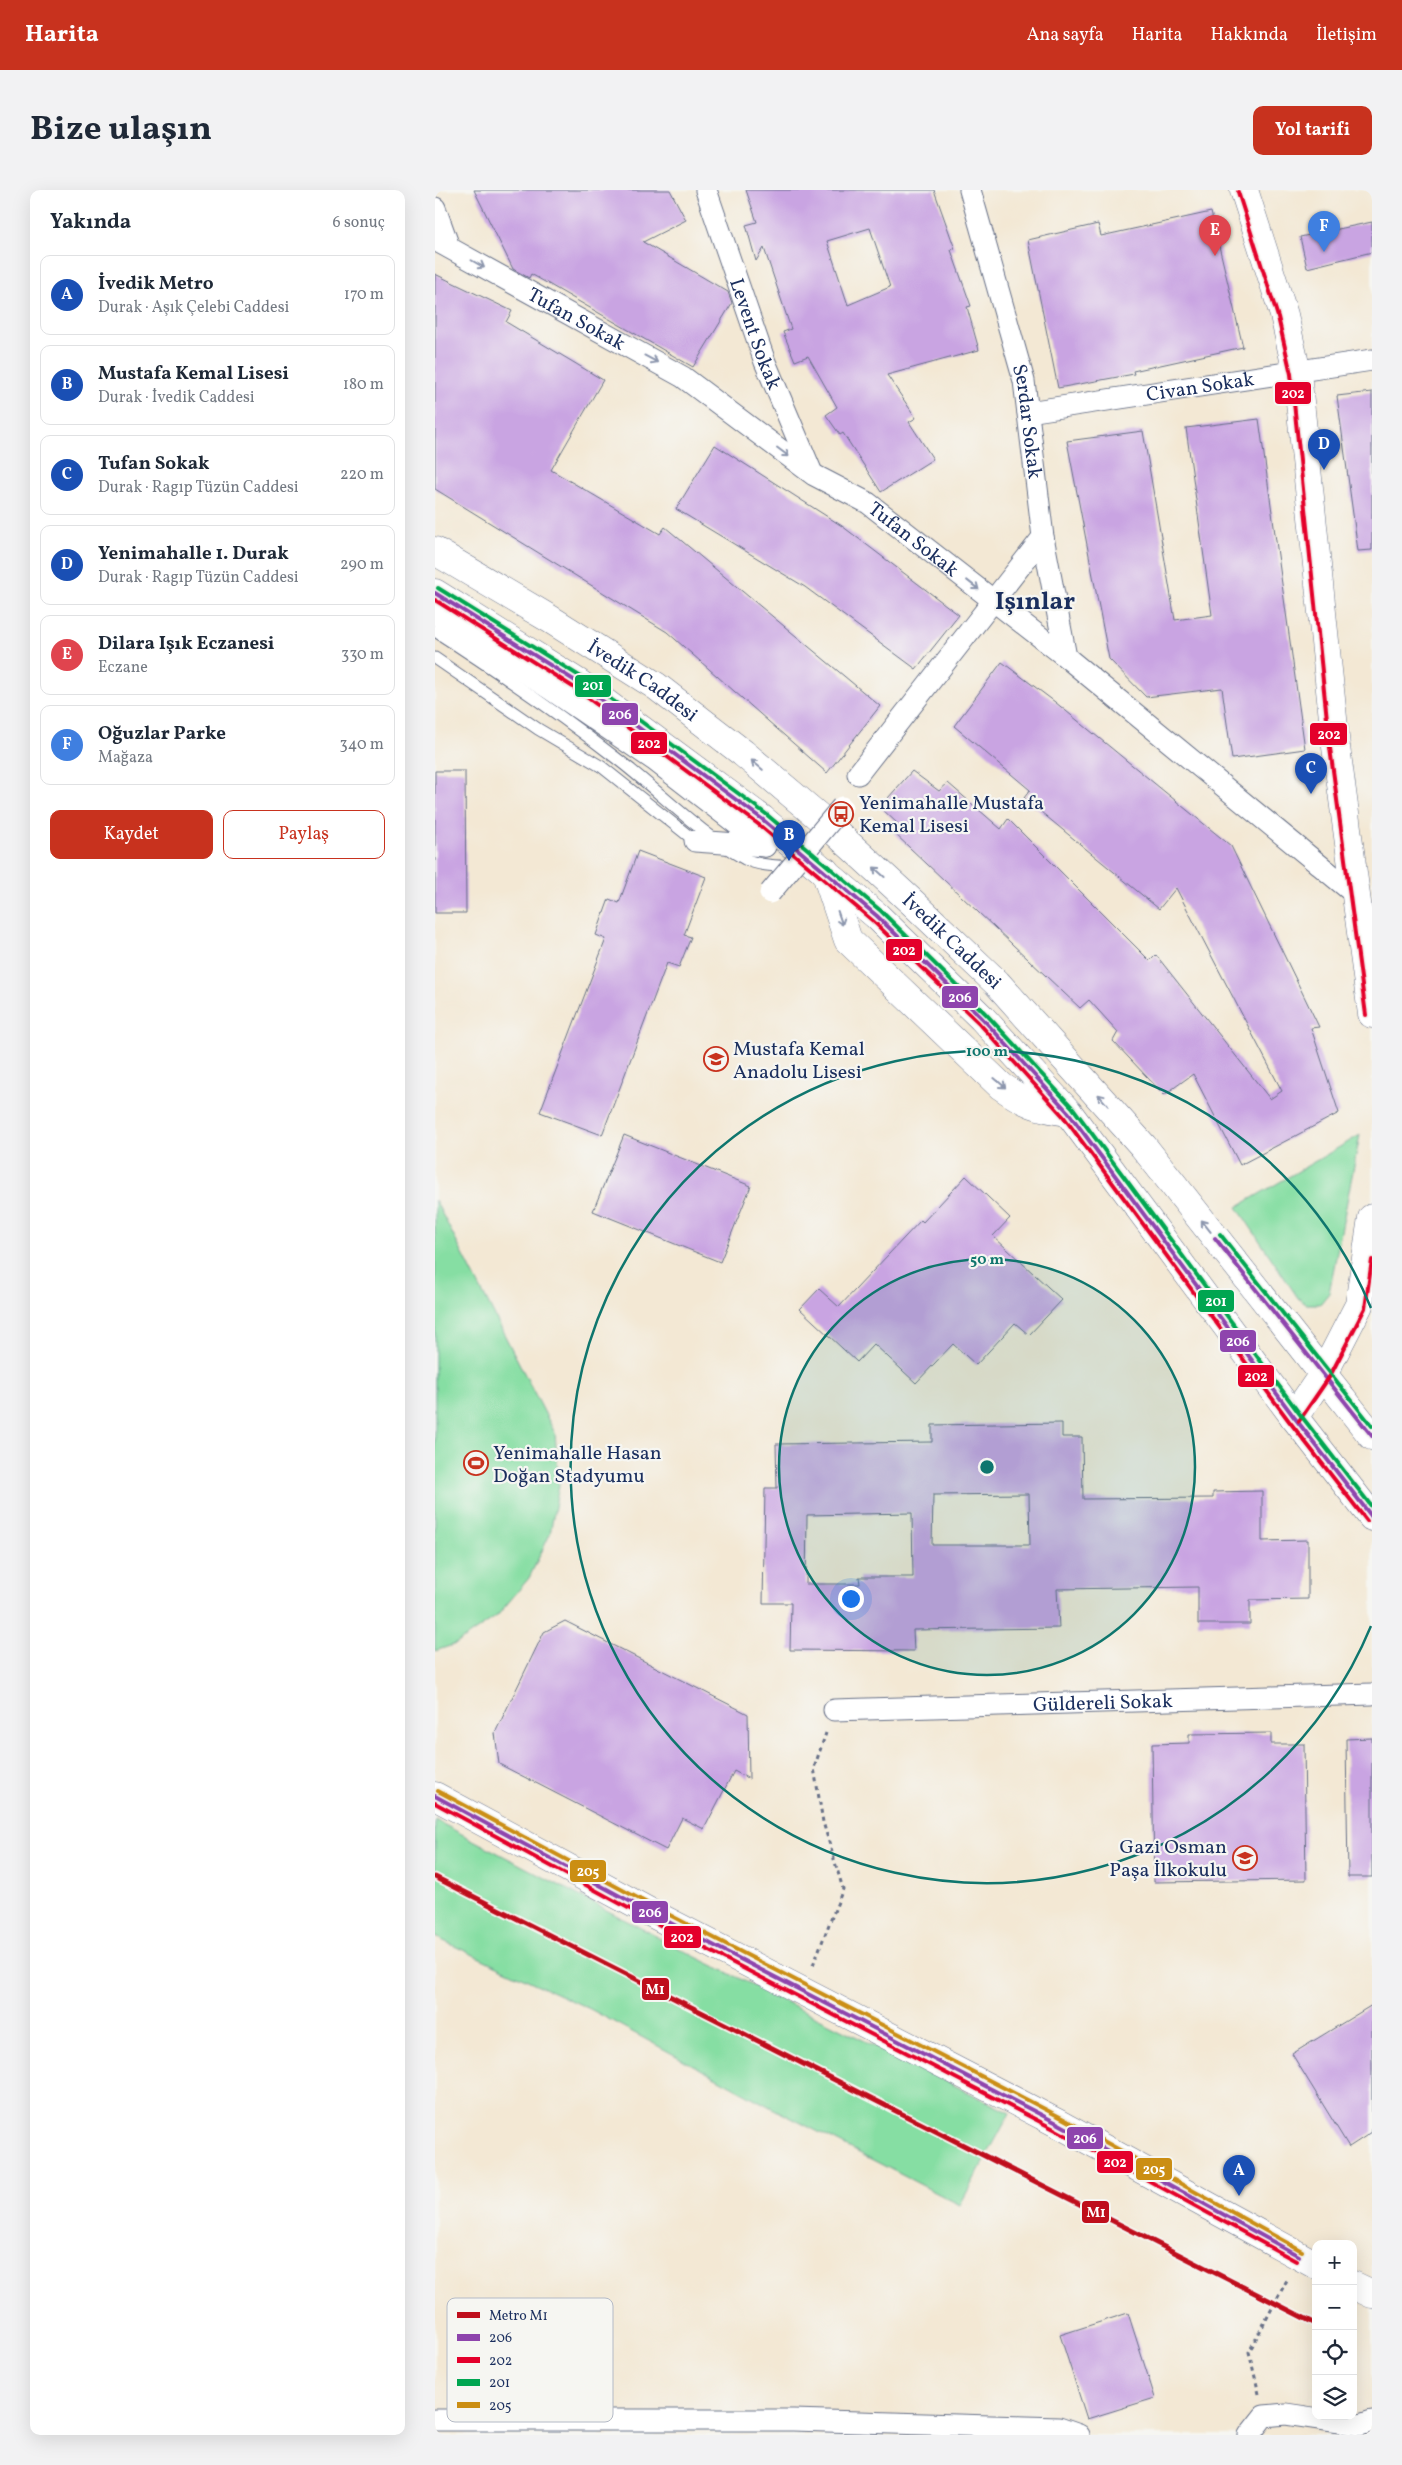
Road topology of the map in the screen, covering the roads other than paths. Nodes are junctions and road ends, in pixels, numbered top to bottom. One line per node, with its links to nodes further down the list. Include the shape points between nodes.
1 (706, 190): 9 (street, Levent Sokak, via 765,362)
2 (970, 190): 8 (street, Serdar Sokak, via 1024,381)
3 (1245, 190): 7 (main road, via 1284,315)
4 (435, 208): 5 (street)
5 (442, 244): 9 (street, Tufan Sokak, one-way to 9, via 683,376)
6 (1372, 360): 7 (street, Civan Sokak)
7 (1297, 373): 8 (street, Civan Sokak); 24 (main road, via 1336,746)
8 (1028, 412): 10 (street, Serdar Sokak)
9 (813, 475): 13 (street, Tufan Sokak, one-way to 13, via 868,503)
10 (1043, 537): 13 (street); 16 (street, Serdar Sokak)
11 (435, 551): 29 (main road, İvedik Caddesi, one-way to 11, via 1143,1146 997,984 913,903 792,794 656,686)
12 (435, 593): 22 (main road, İvedik Caddesi, via 577,682 644,729)
13 (995, 602): 16 (street, Tufan Sokak); 18 (street)
14 (435, 614): 21 (street, via 653,760 765,846)
15 (435, 632): 21 (lane, via 503,675 569,723)
16 (1066, 657): 24 (street, Tufan Sokak)
17 (435, 658): 20 (lane, via 602,767)
18 (858, 774)
19 (842, 808): 23 (street, bridge)
20 (695, 841): 21 (street)
21 (721, 843): 22 (lane, via 747,860)
22 (825, 871): 26 (main road, İvedik Caddesi, via 877,916 982,1018); 26 (main road, one-way to 26, via 848,940 1001,1086 1022,1101 1040,1108)
23 (770, 893)
24 (1356, 895): 25 (main road)
25 (1372, 1014)
26 (1068, 1112): 30 (main road, İvedik Caddesi)
27 (1372, 1218): 28 (main road)
28 (1366, 1302): 29 (main road)
29 (1324, 1373): 30 (main road); 31 (main road, İvedik Caddesi)
30 (1294, 1417): 32 (main road, İvedik Caddesi)
31 (1372, 1436)
32 (1372, 1517)
33 (1372, 1694): 34 (street, Güldereli Sokak)
34 (834, 1710)
35 (435, 1796): 36 (main road, via 657,1916 1059,2124)
36 (1307, 2261)
37 (1357, 2287): 38 (main road)
38 (1372, 2294)
39 (1372, 2421): 43 (street, via 1360,2425 1286,2414 1263,2416)
40 (536, 2422): 41 (street)
41 (837, 2428): 42 (street, via 1059,2428)
42 (1079, 2435)
43 (1249, 2435)

